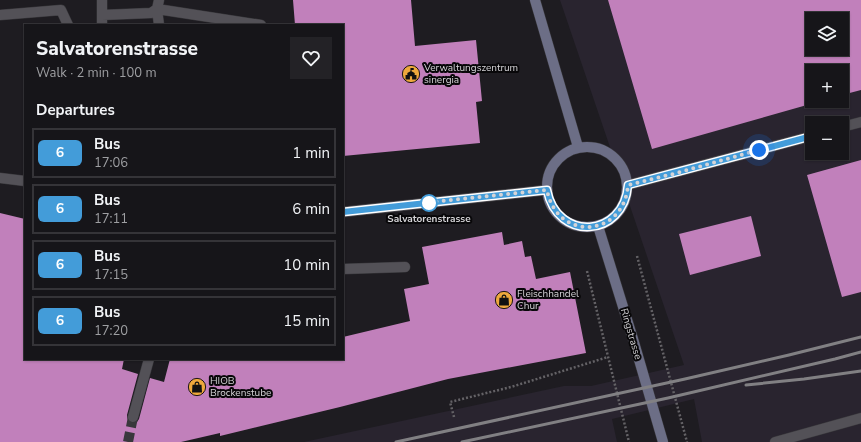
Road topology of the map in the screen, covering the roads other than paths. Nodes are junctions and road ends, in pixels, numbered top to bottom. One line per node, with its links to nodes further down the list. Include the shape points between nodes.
1 (102, 0): 5 (street)
2 (535, 0): 12 (main road)
3 (158, 4): 5 (street, via 151,12); 7 (street); 8 (street)
4 (0, 15): 6 (street, via 61,10)
5 (102, 20)
6 (68, 24)
7 (159, 24)
8 (256, 24)
9 (861, 122): 10 (street)
10 (849, 125)
11 (805, 138): 15 (street)
12 (578, 148): 15 (main road, via 588,146 607,152 624,170); 16 (main road, via 561,156 554,163 547,180)
13 (0, 178): 14 (street)
14 (24, 181)
15 (628, 185): 18 (main road, via 620,211)
16 (547, 190): 17 (street); 18 (main road, via 552,207 564,220 580,227)
17 (344, 212)
18 (598, 226): 24 (main road, Ringstrasse)
19 (405, 267): 20 (street)
20 (344, 269)
21 (149, 360): 22 (street)
22 (133, 418)
23 (861, 418): 25 (street)
24 (663, 442)
25 (775, 442)

